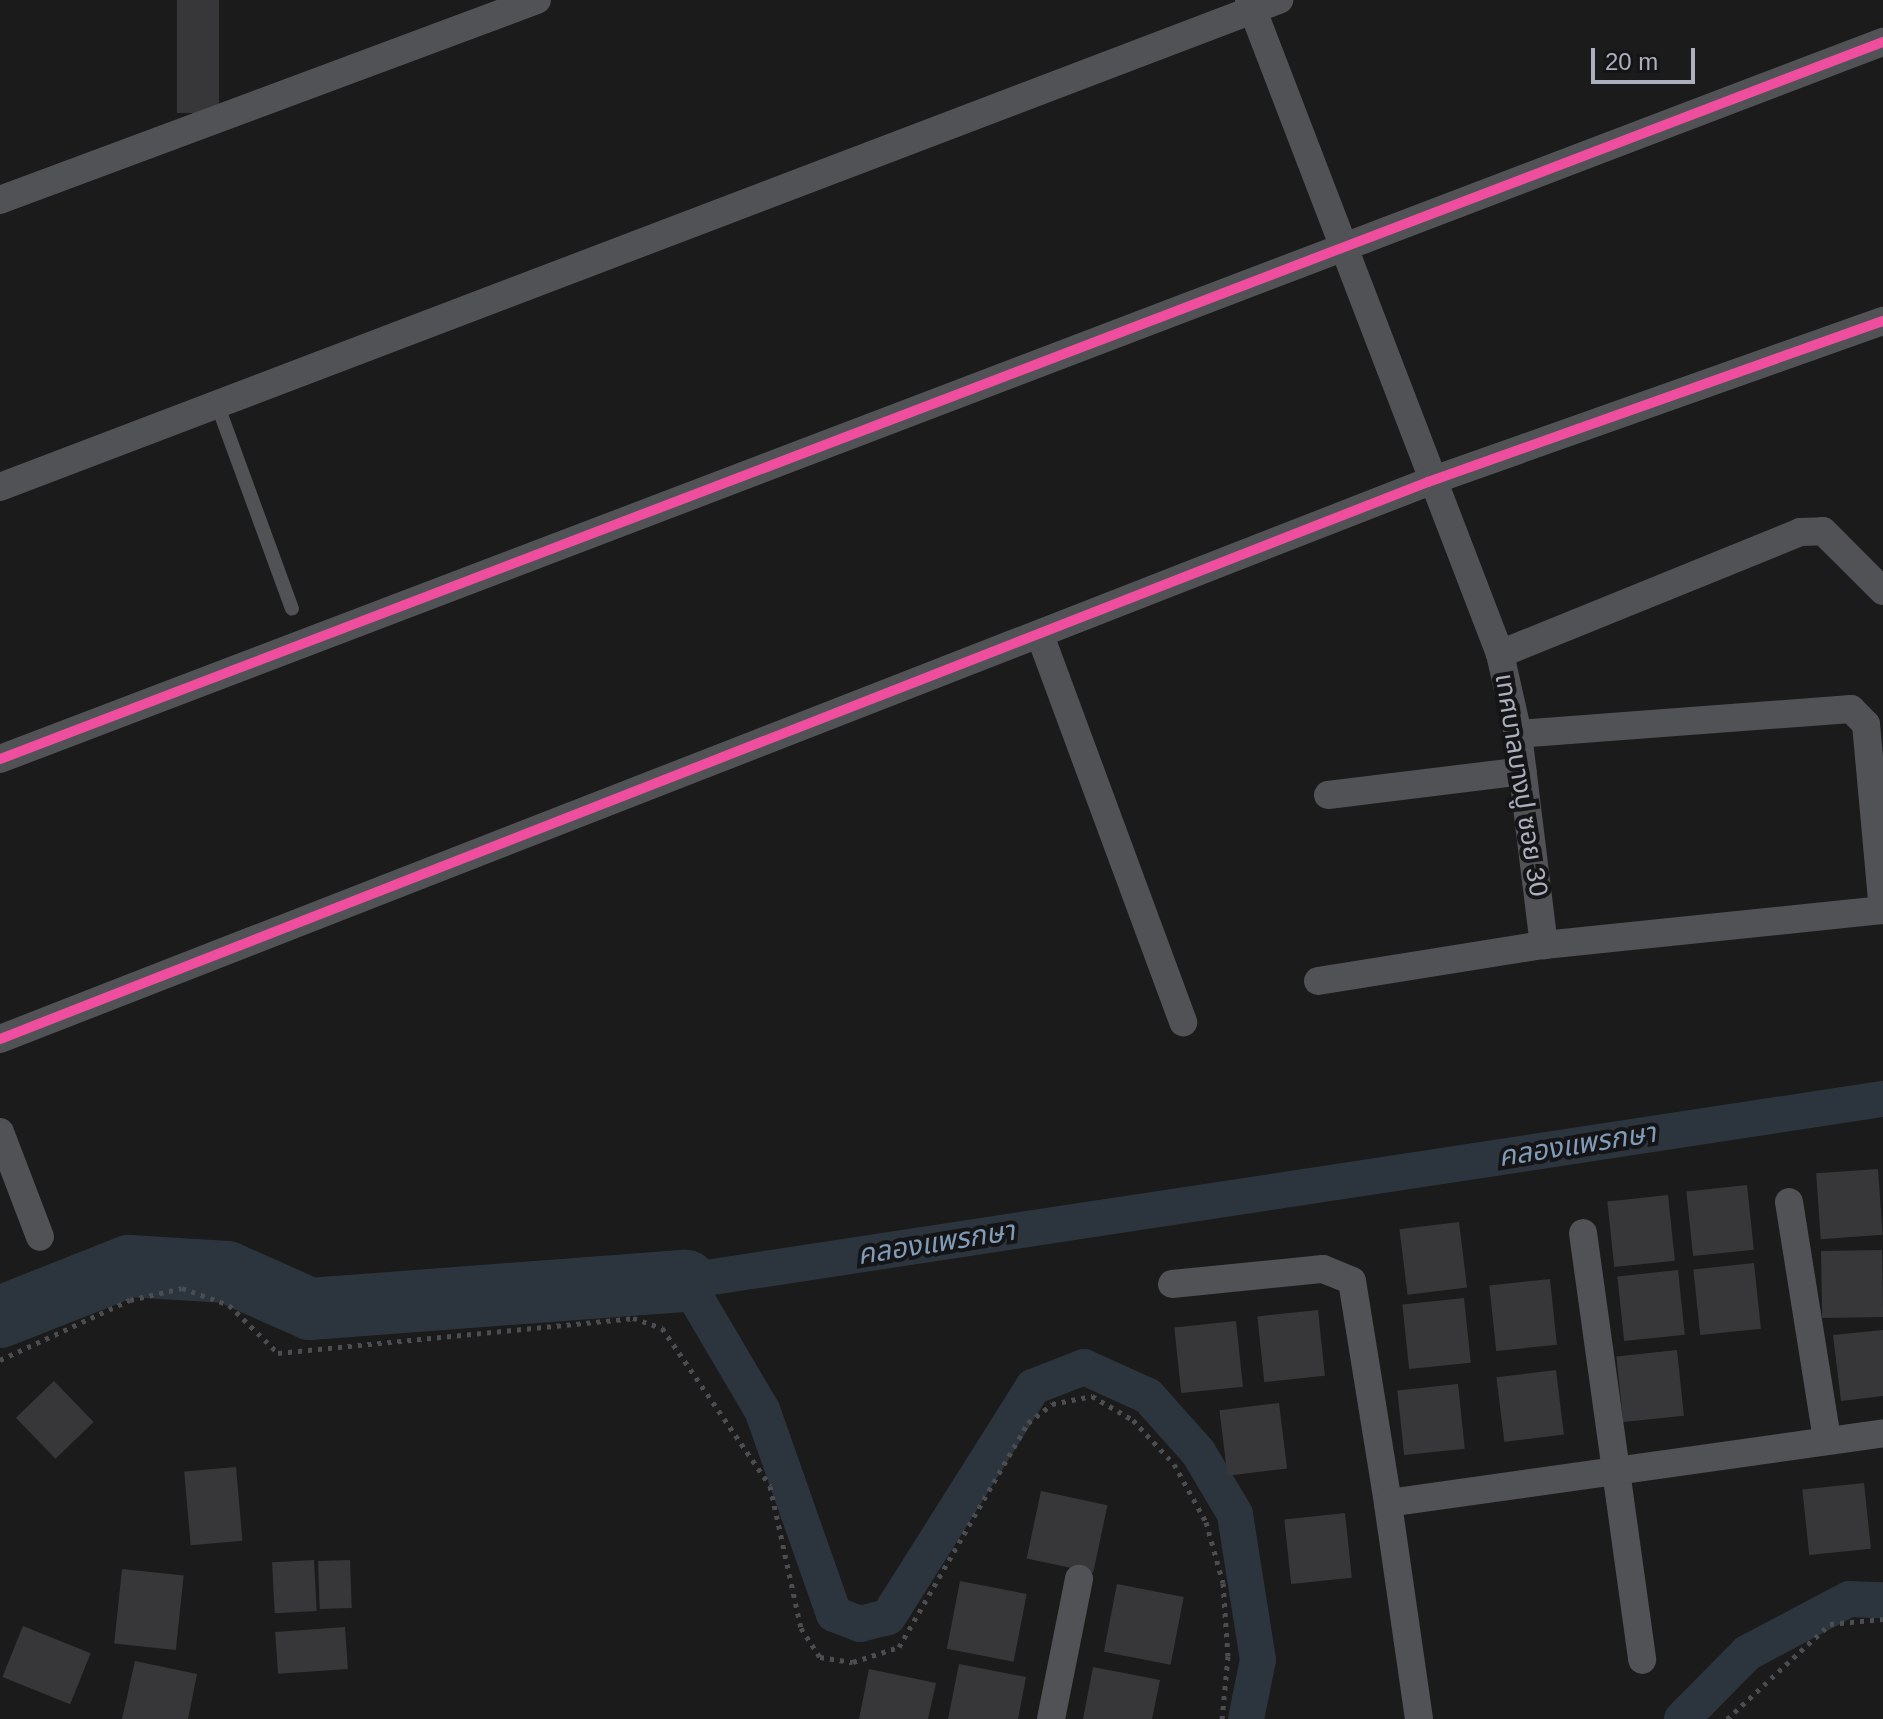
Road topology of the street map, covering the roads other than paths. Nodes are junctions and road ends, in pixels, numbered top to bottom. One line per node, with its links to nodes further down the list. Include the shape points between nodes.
1 (537, 0): 4 (street)
2 (1261, 3): 5 (street, เทศบาลบางปู ซอย 30); 7 (street)
3 (1883, 42): 5 (street)
4 (0, 200)
5 (1347, 250): 8 (street, เทศบาลบางปู ซอย 30); 15 (street)
6 (1883, 321): 8 (street)
7 (215, 401): 9 (street); 11 (lane)
8 (1428, 482): 12 (street); 13 (street, เทศบาลบางปู ซอย 30)
9 (0, 487)
10 (1883, 591): 13 (street, via 1823,531 1800,532)
11 (292, 609)
12 (1040, 635): 21 (street); 22 (street)
13 (1500, 654): 14 (street, เทศบาลบางปู ซอย 30)
14 (1518, 734): 16 (street, เทศบาลบางปู ซอย 30); 18 (street, via 1851,709 1866,724)
15 (0, 759)
16 (1523, 771): 17 (street); 19 (street, เทศบาลบางปู ซอย 30)
17 (1328, 795)
18 (1883, 910): 19 (street)
19 (1544, 945): 20 (street)
20 (1318, 981)
21 (1183, 1022)
22 (0, 1039)
23 (0, 1132): 26 (street)
24 (1789, 1202): 29 (street)
25 (1583, 1233): 30 (street)
26 (40, 1237)
27 (1172, 1284): 31 (street, via 1323,1269 1352,1281)
28 (1883, 1433): 29 (street)
29 (1827, 1439): 30 (street)
30 (1615, 1473): 31 (street); 33 (street)
31 (1388, 1503): 35 (street)
32 (1079, 1579): 34 (street)
33 (1642, 1660)
34 (1051, 1719)
35 (1419, 1719)

